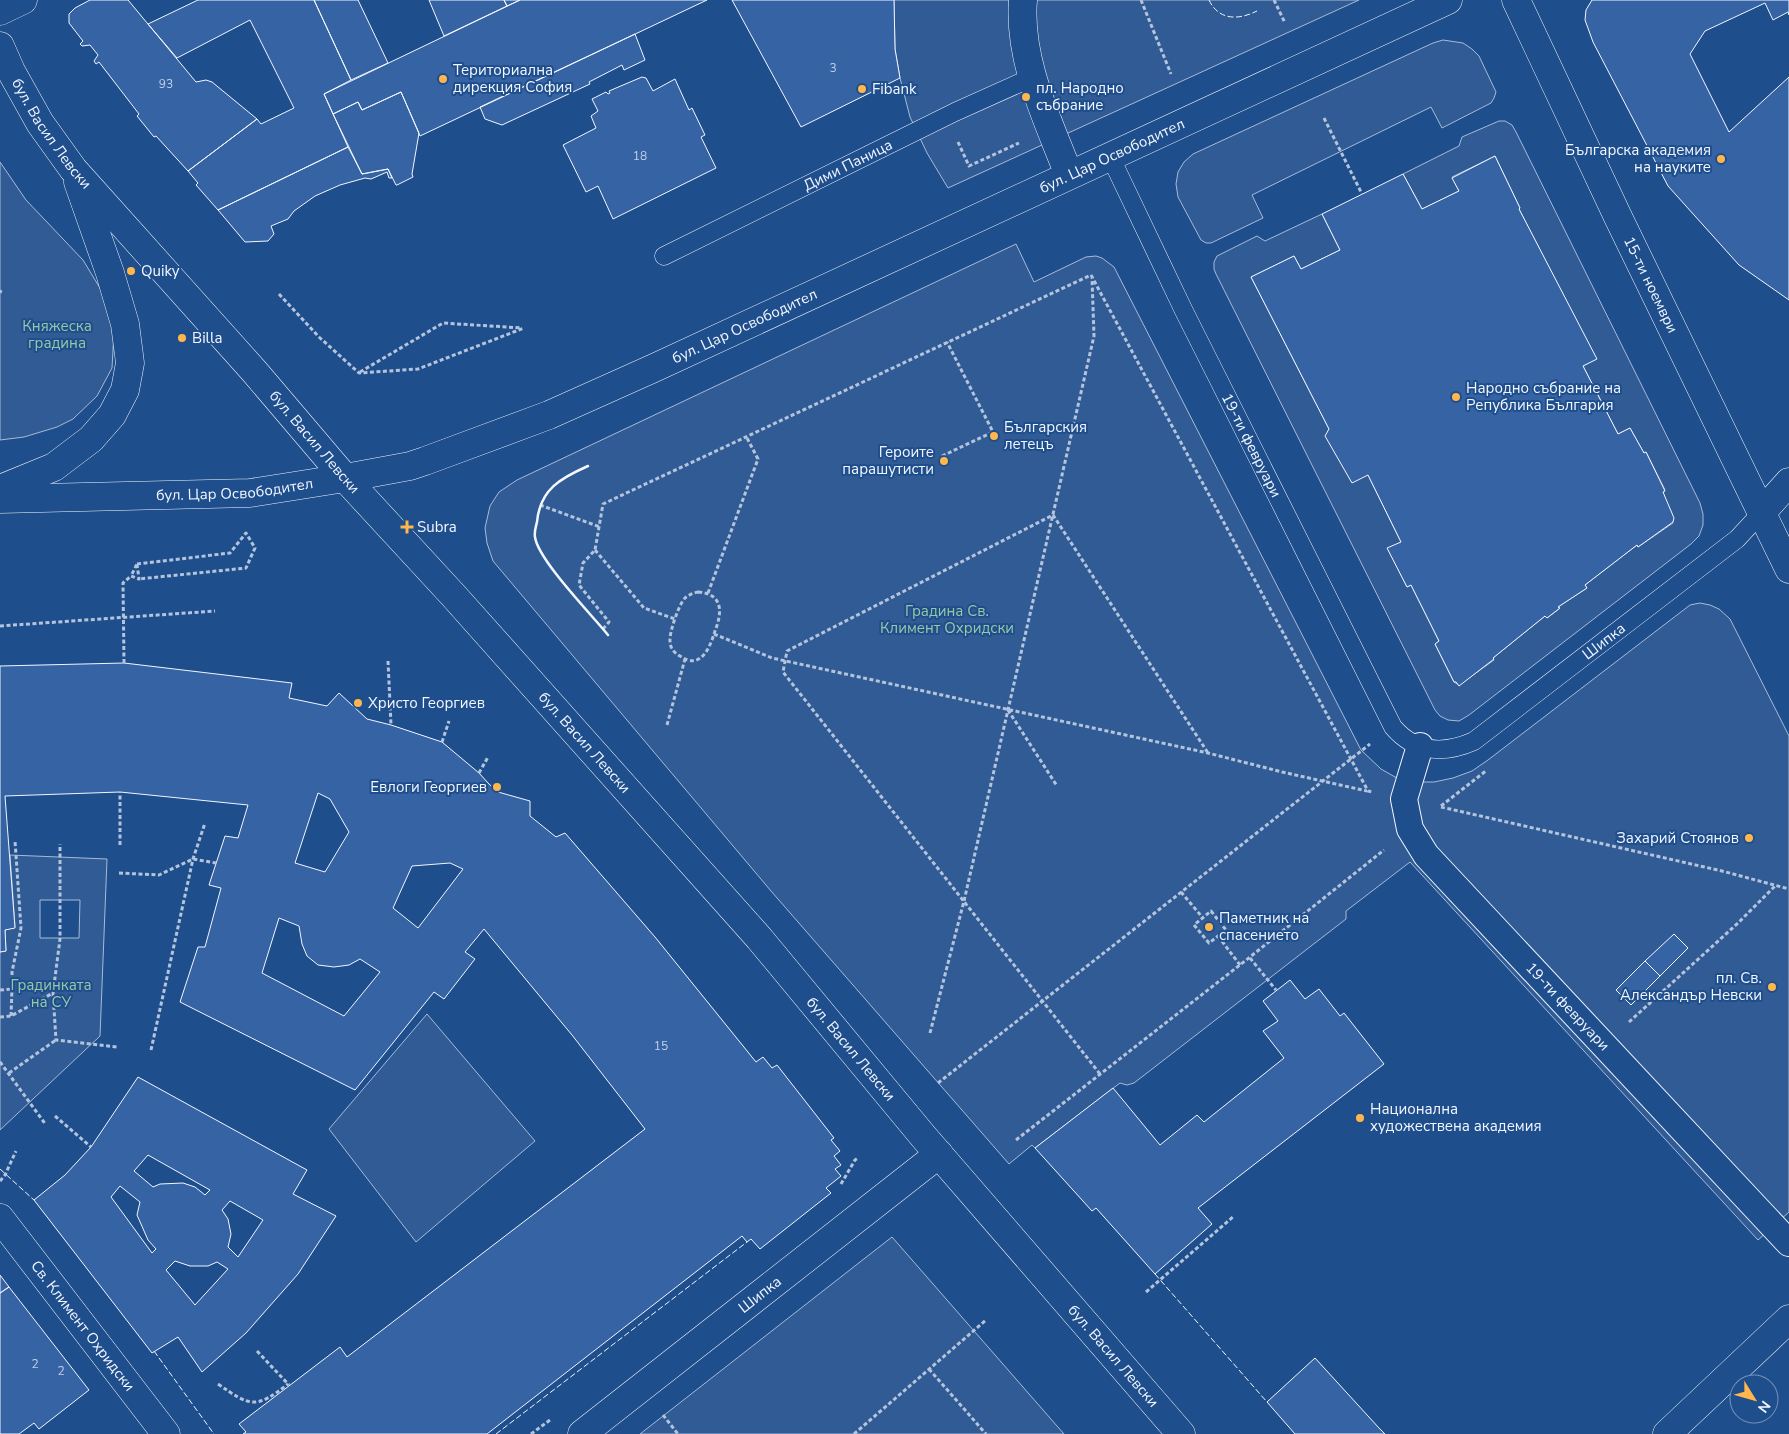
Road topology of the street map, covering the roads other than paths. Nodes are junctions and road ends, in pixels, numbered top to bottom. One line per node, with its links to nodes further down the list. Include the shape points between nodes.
1 (23, 0): 5 (main road)
2 (1023, 0): 7 (main road, via 1025,41)
3 (1448, 0): 8 (main road, бул. Цар Освободител)
4 (1516, 0): 16 (main road, 15-ти ноември)
5 (0, 11)
6 (0, 46): 9 (main road, бул. Васил Левски, via 40,123)
7 (1033, 77): 10 (main road); 11 (lane, Дими Паница, via 955,112)
8 (1110, 156): 10 (main road, бул. Цар Освободител); 18 (lane, 19-ти февруари, via 1183,309)
9 (73, 168): 12 (main road, бул. Васил Левски); 14 (main road, via 125,324 130,363 125,390 112,415 91,439 54,467)
10 (1069, 175): 12 (main road, бул. Цар Освободител, via 549,415 410,466)
11 (664, 256)
12 (345, 478): 15 (main road, бул. Цар Освободител, via 250,493); 19 (main road, бул. Васил Левски, via 759,938)
13 (1789, 482): 16 (main road, Шипка)
14 (0, 489)
15 (0, 498)
16 (1762, 512): 17 (main road, 15-ти ноември); 18 (lane, Шипка, via 1737,539 1474,741 1458,748 1440,750)
17 (1789, 569)
18 (1404, 735): 21 (street, 19-ти февруари, via 1404,799 1410,829 1426,855)
19 (939, 1154): 24 (main road, Шипка); 25 (main road, бул. Васил Левски)
20 (0, 1218): 23 (main road, Св. Климент Охридски)
21 (1789, 1243)
22 (1789, 1319): 26 (main road)
23 (166, 1434)
24 (582, 1434)
25 (1181, 1434)
26 (1667, 1434)

